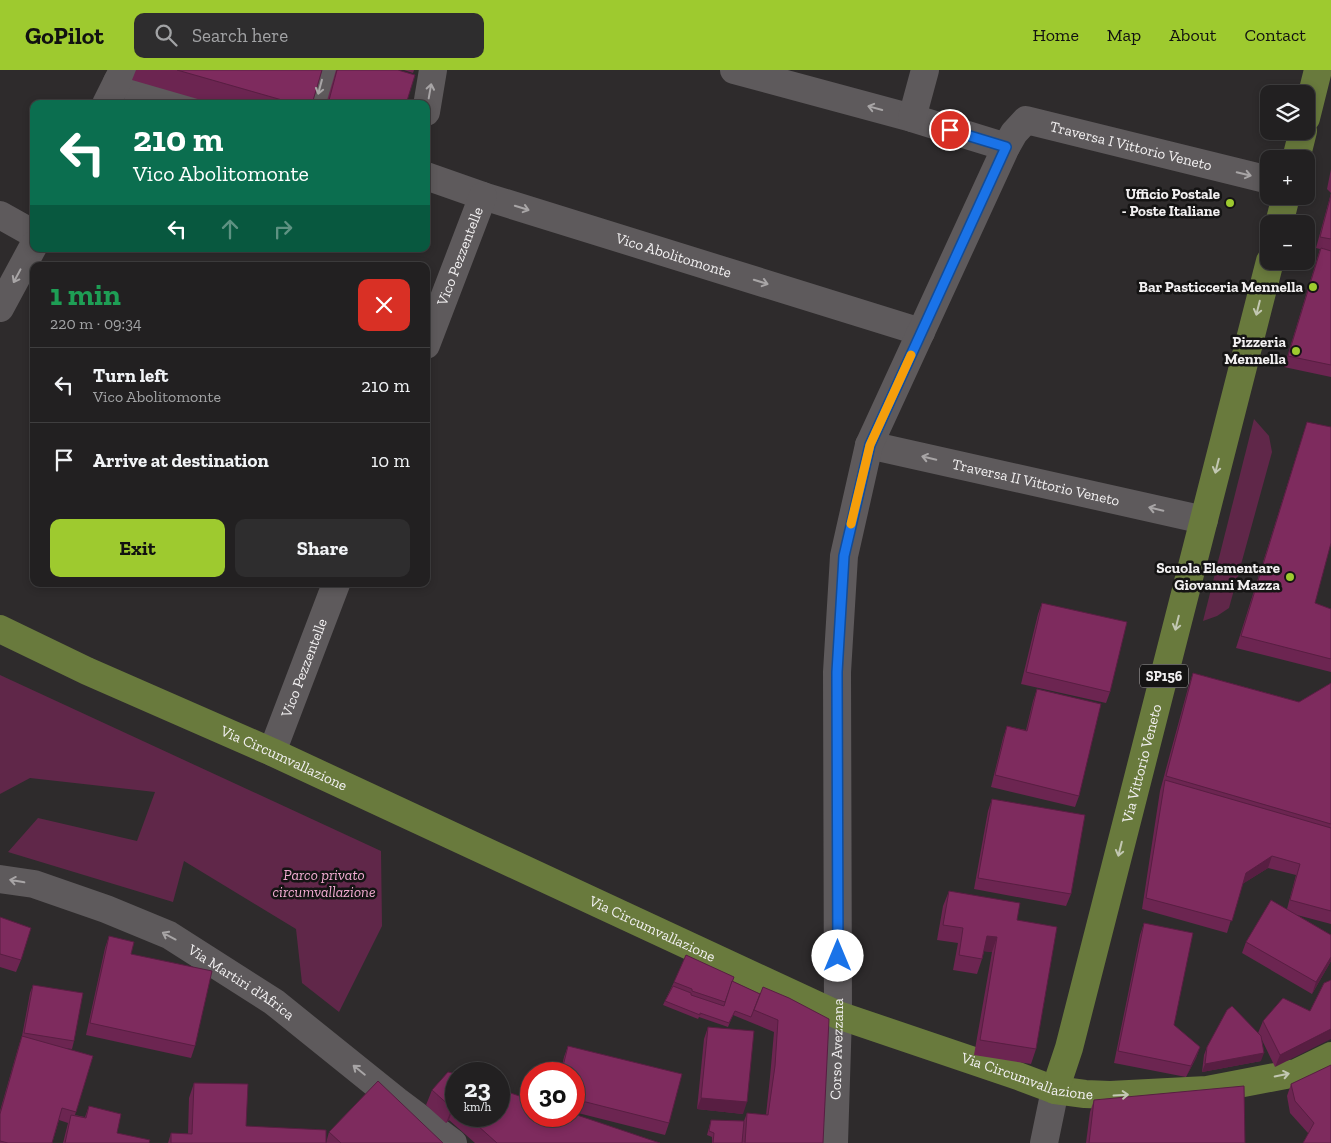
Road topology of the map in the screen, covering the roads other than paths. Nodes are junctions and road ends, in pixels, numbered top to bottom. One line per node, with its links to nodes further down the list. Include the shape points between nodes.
1 (324, 70): 9 (street, one-way to 9)
2 (433, 70): 10 (street, one-way to 2)
3 (734, 70): 11 (street, one-way to 3)
4 (925, 70): 11 (street)
5 (1318, 70): 7 (main road)
6 (115, 85): 8 (street)
7 (1314, 85)
8 (173, 100)
9 (316, 100)
10 (428, 100)
11 (912, 118): 12 (street)
12 (1006, 147): 14 (street, Traversa I Vittorio Veneto, one-way to 14, via 1026,120); 21 (street, Corso Avezzana)
13 (430, 177): 15 (street, Vico Abolitomonte)
14 (1260, 178)
15 (483, 196): 21 (street, Vico Abolitomonte, one-way to 21); 22 (street, Vico Pezzentelle)
16 (0, 215): 17 (street)
17 (30, 232)
18 (30, 252): 20 (street, one-way to 20)
19 (1268, 270): 24 (main road, Via Vittorio Veneto / SP156, one-way to 24)
20 (0, 308)
21 (921, 332): 23 (street, Corso Avezzana)
22 (430, 335)
23 (870, 445): 24 (street, Traversa II Vittorio Veneto, one-way to 23); 29 (street, Corso Avezzana, via 844,556 837,662)
24 (1204, 520): 31 (main road, Via Vittorio Veneto / SP156, one-way to 31)
25 (335, 587): 27 (street, Vico Pezzentelle)
26 (0, 629): 27 (main road, Via Circumvallazione, via 87,672)
27 (272, 752): 29 (main road, Via Circumvallazione)
28 (0, 878): 32 (street, Via Martiri d'Africa, one-way to 28, via 274,1002 170,936 43,887)
29 (838, 1015): 31 (main road, Via Circumvallazione); 33 (street, Corso Avezzana)
30 (1331, 1056): 31 (main road, Via Circumvallazione, one-way to 30, via 1110,1095 1207,1090 1296,1072)
31 (1055, 1090): 34 (street, SP156)
32 (452, 1143)
33 (834, 1143)
34 (1044, 1143)

